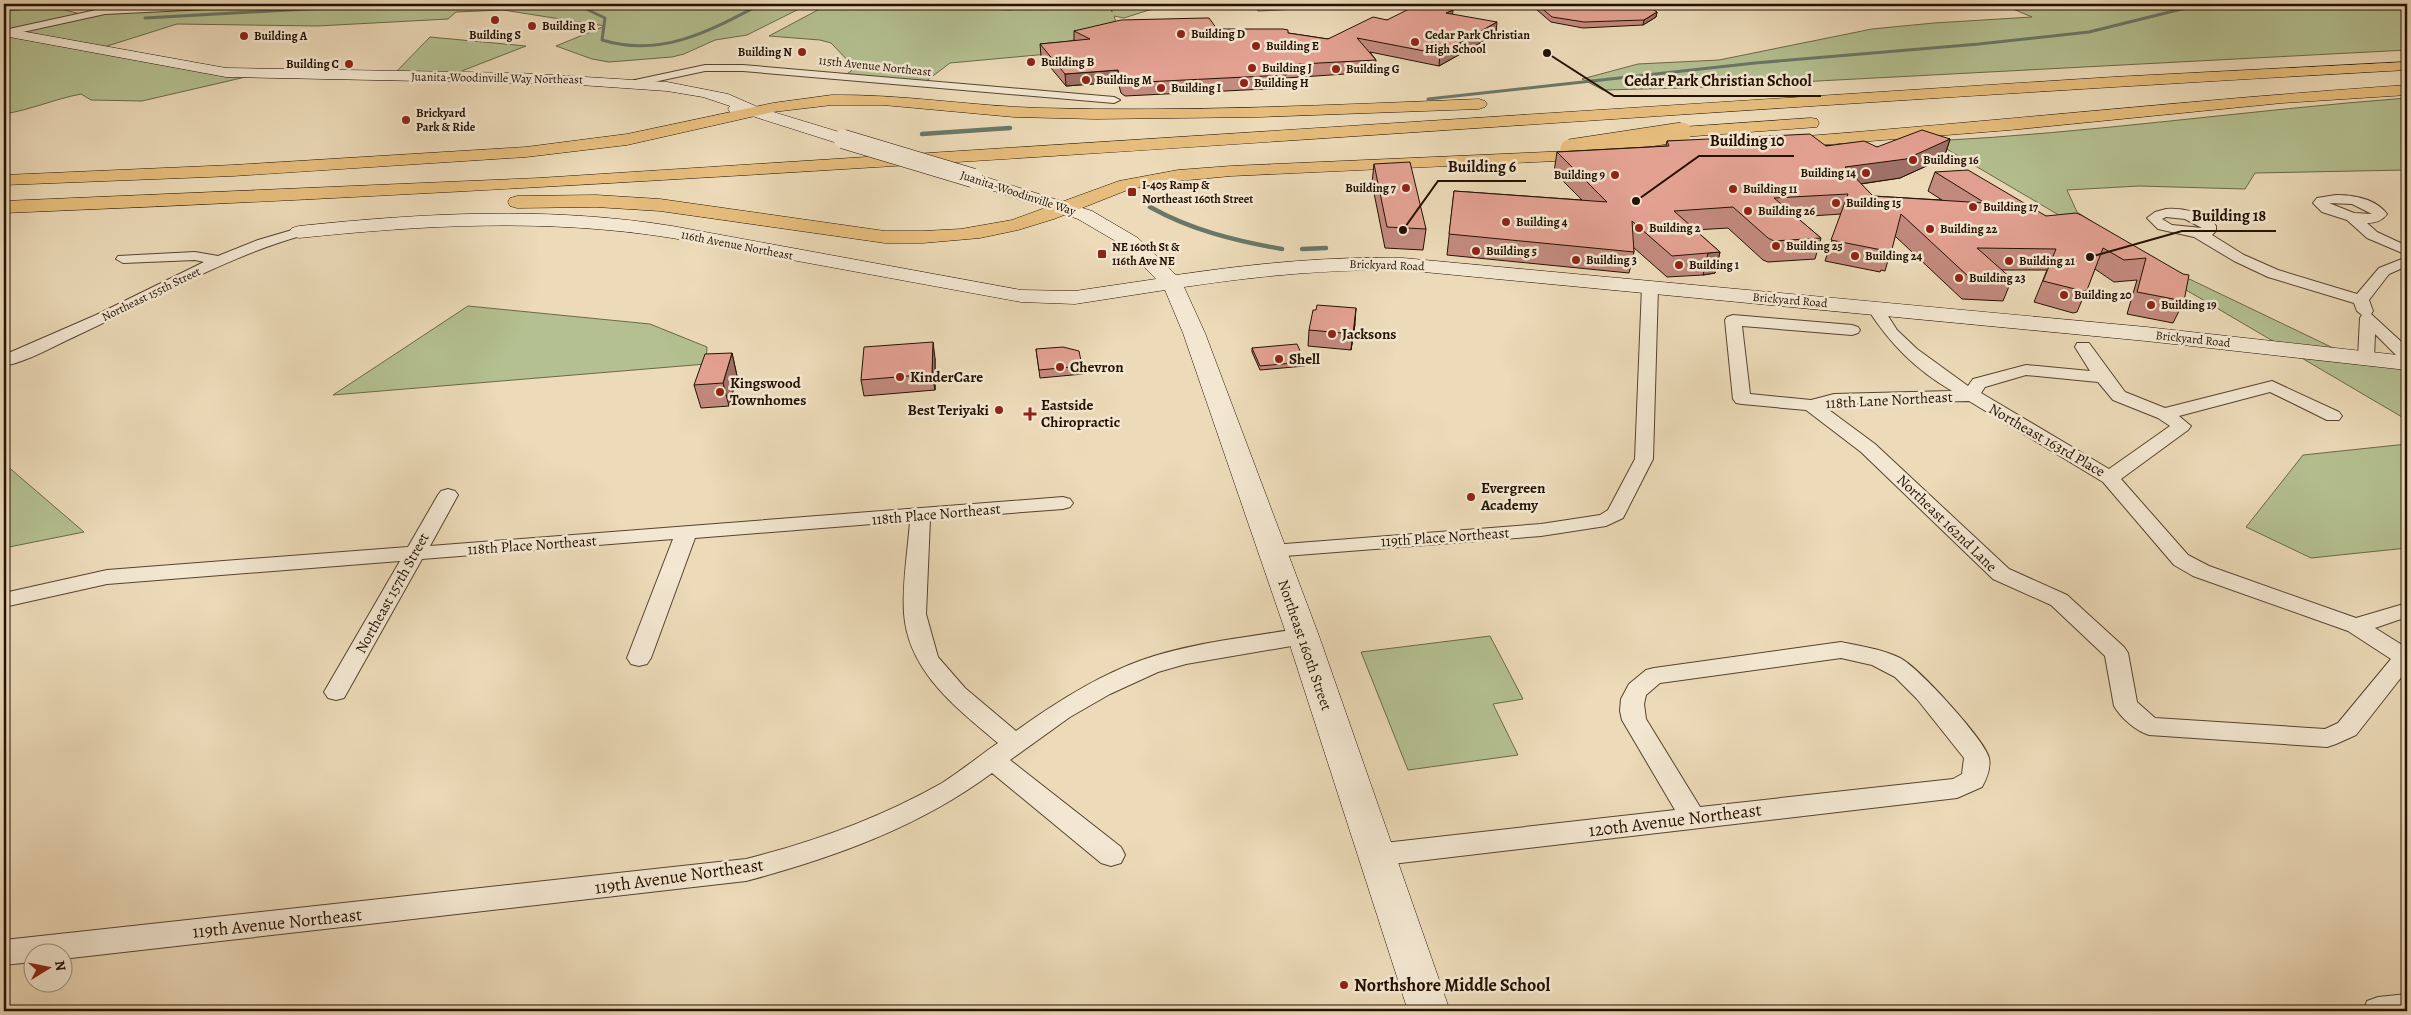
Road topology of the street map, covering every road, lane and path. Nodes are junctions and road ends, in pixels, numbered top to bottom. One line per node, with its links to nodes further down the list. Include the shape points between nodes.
1 (248, 4): 2 (street, via 104,11)
2 (6, 32): 8 (main road, Juanita-Woodinville Way Northeast)
3 (2407, 54): 15 (highway)
4 (2407, 60): 32 (highway, via 2108,75)
5 (477, 65): 9 (main road, via 476,70)
6 (2407, 66): 32 (highway, via 559,182)
7 (2407, 71): 14 (highway); 28 (highway, via 2025,91)
8 (236, 73): 10 (main road, Juanita-Woodinville Way Northeast); 11 (main road, Juanita-Woodinville Way Northeast, via 244,78 299,81)
9 (540, 76): 10 (main road, Juanita-Woodinville Way Northeast); 11 (main road); 12 (main road, Juanita-Woodinville Way Northeast)
10 (360, 77): 11 (main road)
11 (421, 81): 20 (main road, Juanita-Woodinville Way Northeast, via 531,82 622,88 720,108)
12 (635, 83): 16 (street, 115th Avenue Northeast, via 705,68 743,68); 20 (main road, Juanita-Woodinville Way Northeast, via 695,92 740,103)
13 (2407, 90): 17 (highway)
14 (2136, 96)
15 (1670, 97): 18 (highway); 30 (highway, via 553,166)
16 (1114, 100)
17 (2276, 100): 25 (highway); 28 (highway, via 2070,112 1679,144)
18 (1571, 101)
19 (1492, 104): 20 (highway, via 1157,115 1033,113 849,100)
20 (754, 111): 24 (main road, Juanita-Woodinville Way Northeast); 29 (highway, via 642,137 545,150 442,159)
21 (1985, 112): 22 (highway)
22 (1928, 116)
23 (1823, 122): 27 (highway, bridge, via 1682,132 1547,152)
24 (843, 139): 31 (main road, Juanita-Woodinville Way, bridge)
25 (1768, 144)
26 (1672, 151): 27 (highway)
27 (1463, 160): 31 (highway, via 1174,176 1124,186)
28 (830, 172): 32 (highway, via 599,187)
29 (4, 180)
30 (4, 188)
31 (1066, 208): 32 (highway, via 993,231 914,238 885,237 660,205 596,201); 40 (main road, Juanita-Woodinville Way, via 1085,215 1131,242)
32 (5, 209)
33 (2352, 217): 36 (street, via 2372,235)
34 (299, 232): 38 (street, Northeast 155th Street, via 268,239); 40 (main road, 116th Avenue Northeast, via 502,219 596,222 668,232 1013,295 1074,298)
35 (2198, 233): 42 (street, via 2244,261 2280,277)
36 (2407, 251)
37 (123, 259): 38 (street, via 195,256)
38 (218, 261): 49 (street, Northeast 155th Street, via 56,339)
39 (2407, 261): 42 (street, via 2384,270)
40 (1172, 283): 41 (main road, Brickyard Road, via 1260,270 1372,263); 61 (main road, Northeast 160th Street, via 1194,334)
41 (1650, 287): 43 (main road, Brickyard Road); 61 (street, 119th Place Northeast, via 1644,459 1616,514 1606,520 1541,530)
42 (2360, 300): 44 (street)
43 (1875, 308): 48 (main road, Brickyard Road); 52 (street, Northeast 163rd Place, via 1891,333 1911,353)
44 (2368, 318): 47 (street); 48 (street)
45 (1852, 330): 53 (street, 118th Lane Northeast, via 1733,320 1742,399)
46 (2083, 347): 51 (street)
47 (2407, 356)
48 (2366, 358): 50 (main road, Brickyard Road)
49 (4, 360)
50 (2407, 363)
51 (2104, 377): 52 (street, 118th Lane Northeast, via 2026,370 1979,383); 54 (street, via 2119,396)
52 (1970, 396): 53 (street, 118th Lane Northeast, via 1834,399); 56 (street, Northeast 163rd Place)
53 (1811, 405): 67 (street, Northeast 162nd Lane, via 1868,448 2001,574 2059,600 2116,653 2126,706 2149,726 2327,738 2348,729)
54 (2164, 414): 55 (street, via 2272,386); 56 (street, via 2182,426)
55 (2333, 416)
56 (2110, 478): 65 (street, Northeast 163rd Place, via 2182,560 2201,571)
57 (448, 495): 62 (street, Northeast 157th Street)
58 (1063, 503): 59 (street, 118th Place Northeast)
59 (920, 516): 60 (street, 118th Place Northeast); 70 (street, via 915,614 927,659 957,694)
60 (686, 533): 62 (street, 118th Place Northeast); 68 (street)
61 (1272, 551): 66 (main road, Northeast 160th Street)
62 (414, 554): 63 (street, 118th Place Northeast, via 108,577); 69 (street, Northeast 157th Street)
63 (4, 600)
64 (2407, 610): 65 (street)
65 (2356, 626): 67 (street, Northeast 163rd Place)
66 (1303, 636): 70 (street, 119th Avenue Northeast, via 1186,656 1150,666 1070,706); 74 (main road, Northeast 160th Street)
67 (2406, 657)
68 (639, 658)
69 (336, 692)
70 (1014, 743): 71 (street, 119th Avenue Northeast)
71 (994, 761): 73 (street); 75 (street, 119th Avenue Northeast, via 952,790 870,830 790,859 746,870)
72 (1693, 818): 72 (street, 120th Avenue Northeast, via 1634,720 1631,702 1634,692 1654,676 1841,650 1869,656 1893,665 1918,685 1976,756 1973,780 1957,788); 74 (street, 120th Avenue Northeast)
73 (1111, 855)
74 (1375, 855): 77 (main road, Northeast 160th Street)
75 (4, 953)
76 (2407, 1008): 78 (street)
77 (1429, 1011)
78 (2378, 1011)

